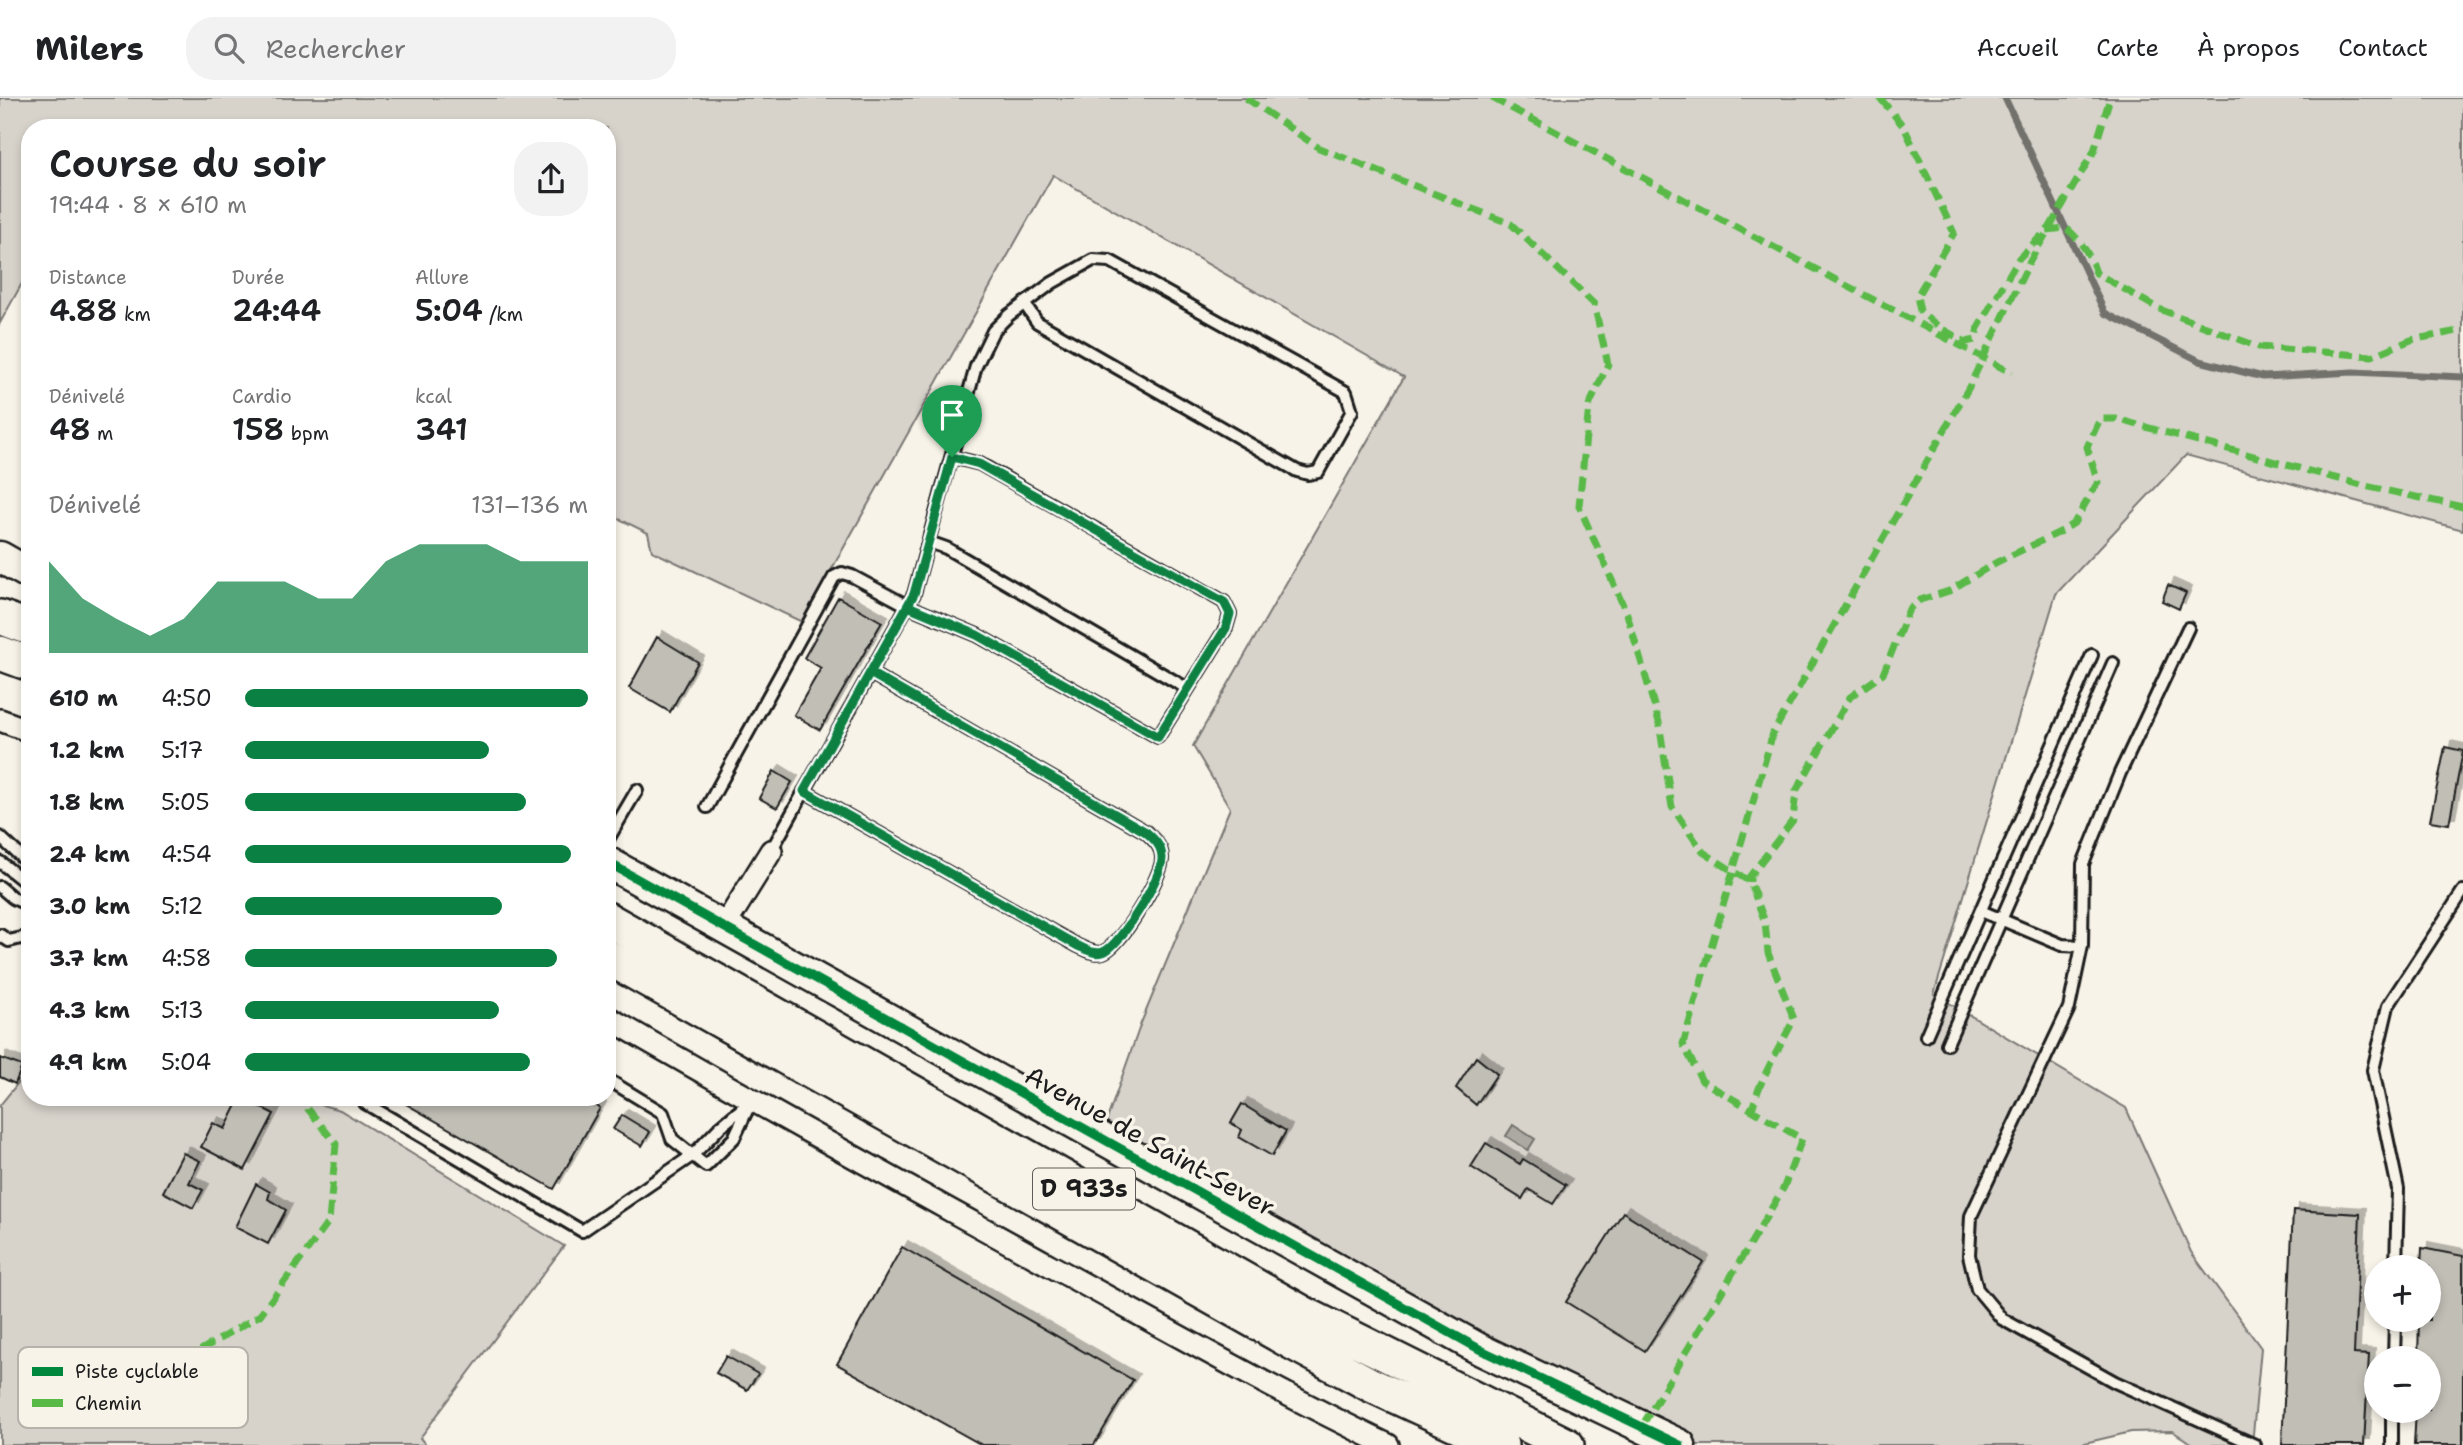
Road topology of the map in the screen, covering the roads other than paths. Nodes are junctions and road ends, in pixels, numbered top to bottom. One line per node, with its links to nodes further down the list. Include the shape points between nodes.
1 (1024, 303): 1 (lane, via 1093,260 1110,261 1346,392 1352,411 1318,472 1297,471 1037,322); 2 (lane, via 993,331 983,348)
2 (952, 457): 3 (lane); 15 (lane, via 979,464 1224,602 1230,614 1226,628)
3 (929, 542): 6 (lane); 15 (lane)
4 (0, 557): 5 (street)
5 (21, 569)
6 (908, 606): 14 (lane); 15 (lane, via 977,635 1158,737); 20 (lane, via 852,576 842,573 834,577)
7 (0, 617): 8 (main road)
8 (21, 625)
9 (2188, 628): 37 (lane, via 2083,864)
10 (0, 653): 12 (main road)
11 (2092, 655): 31 (lane)
12 (21, 661)
13 (2113, 663): 32 (lane)
14 (870, 673): 19 (lane); 19 (lane, via 1146,832 1159,845 1159,873 1118,942 1097,954)
15 (1188, 689)
16 (0, 720): 17 (street)
17 (21, 728)
18 (637, 790): 21 (lane)
19 (804, 791): 23 (lane)
20 (707, 807)
21 (616, 826)
22 (0, 837): 24 (lane)
23 (771, 850): 34 (street)
24 (21, 857)
25 (0, 862): 27 (lane)
26 (616, 867): 34 (street, Avenue de Saint-Sever)
27 (21, 879)
28 (0, 887): 30 (lane)
29 (2463, 891): 46 (lane, via 2388,1006 2373,1070 2398,1189)
30 (21, 902)
31 (1981, 911): 32 (lane); 40 (lane)
32 (2002, 919): 37 (lane, via 2062,945); 41 (lane)
33 (616, 924): 50 (main road, D 933s, via 1305,1314)
34 (723, 927): 51 (street, Avenue de Saint-Sever, via 1481,1350)
35 (0, 936): 36 (lane, via 9,941)
36 (21, 938)
37 (2082, 946): 52 (lane, via 2069,1008 1971,1216 1969,1255 1977,1289 2013,1326 2115,1382)
38 (616, 962): 49 (main road, D 933s, via 1293,1343)
39 (616, 1022): 43 (street)
40 (1926, 1036)
41 (1947, 1044)
42 (616, 1084): 45 (lane, via 663,1113 672,1139)
43 (751, 1101): 45 (lane); 45 (lane, via 734,1138 706,1166); 48 (street, via 1313,1409)
44 (370, 1106): 45 (lane, via 583,1231)
45 (692, 1155)
46 (2396, 1255)
47 (2392, 1423): 53 (lane)
48 (1388, 1445)
49 (1501, 1445)
50 (1567, 1445)
51 (1680, 1445)
52 (2255, 1445)
53 (2392, 1445)

